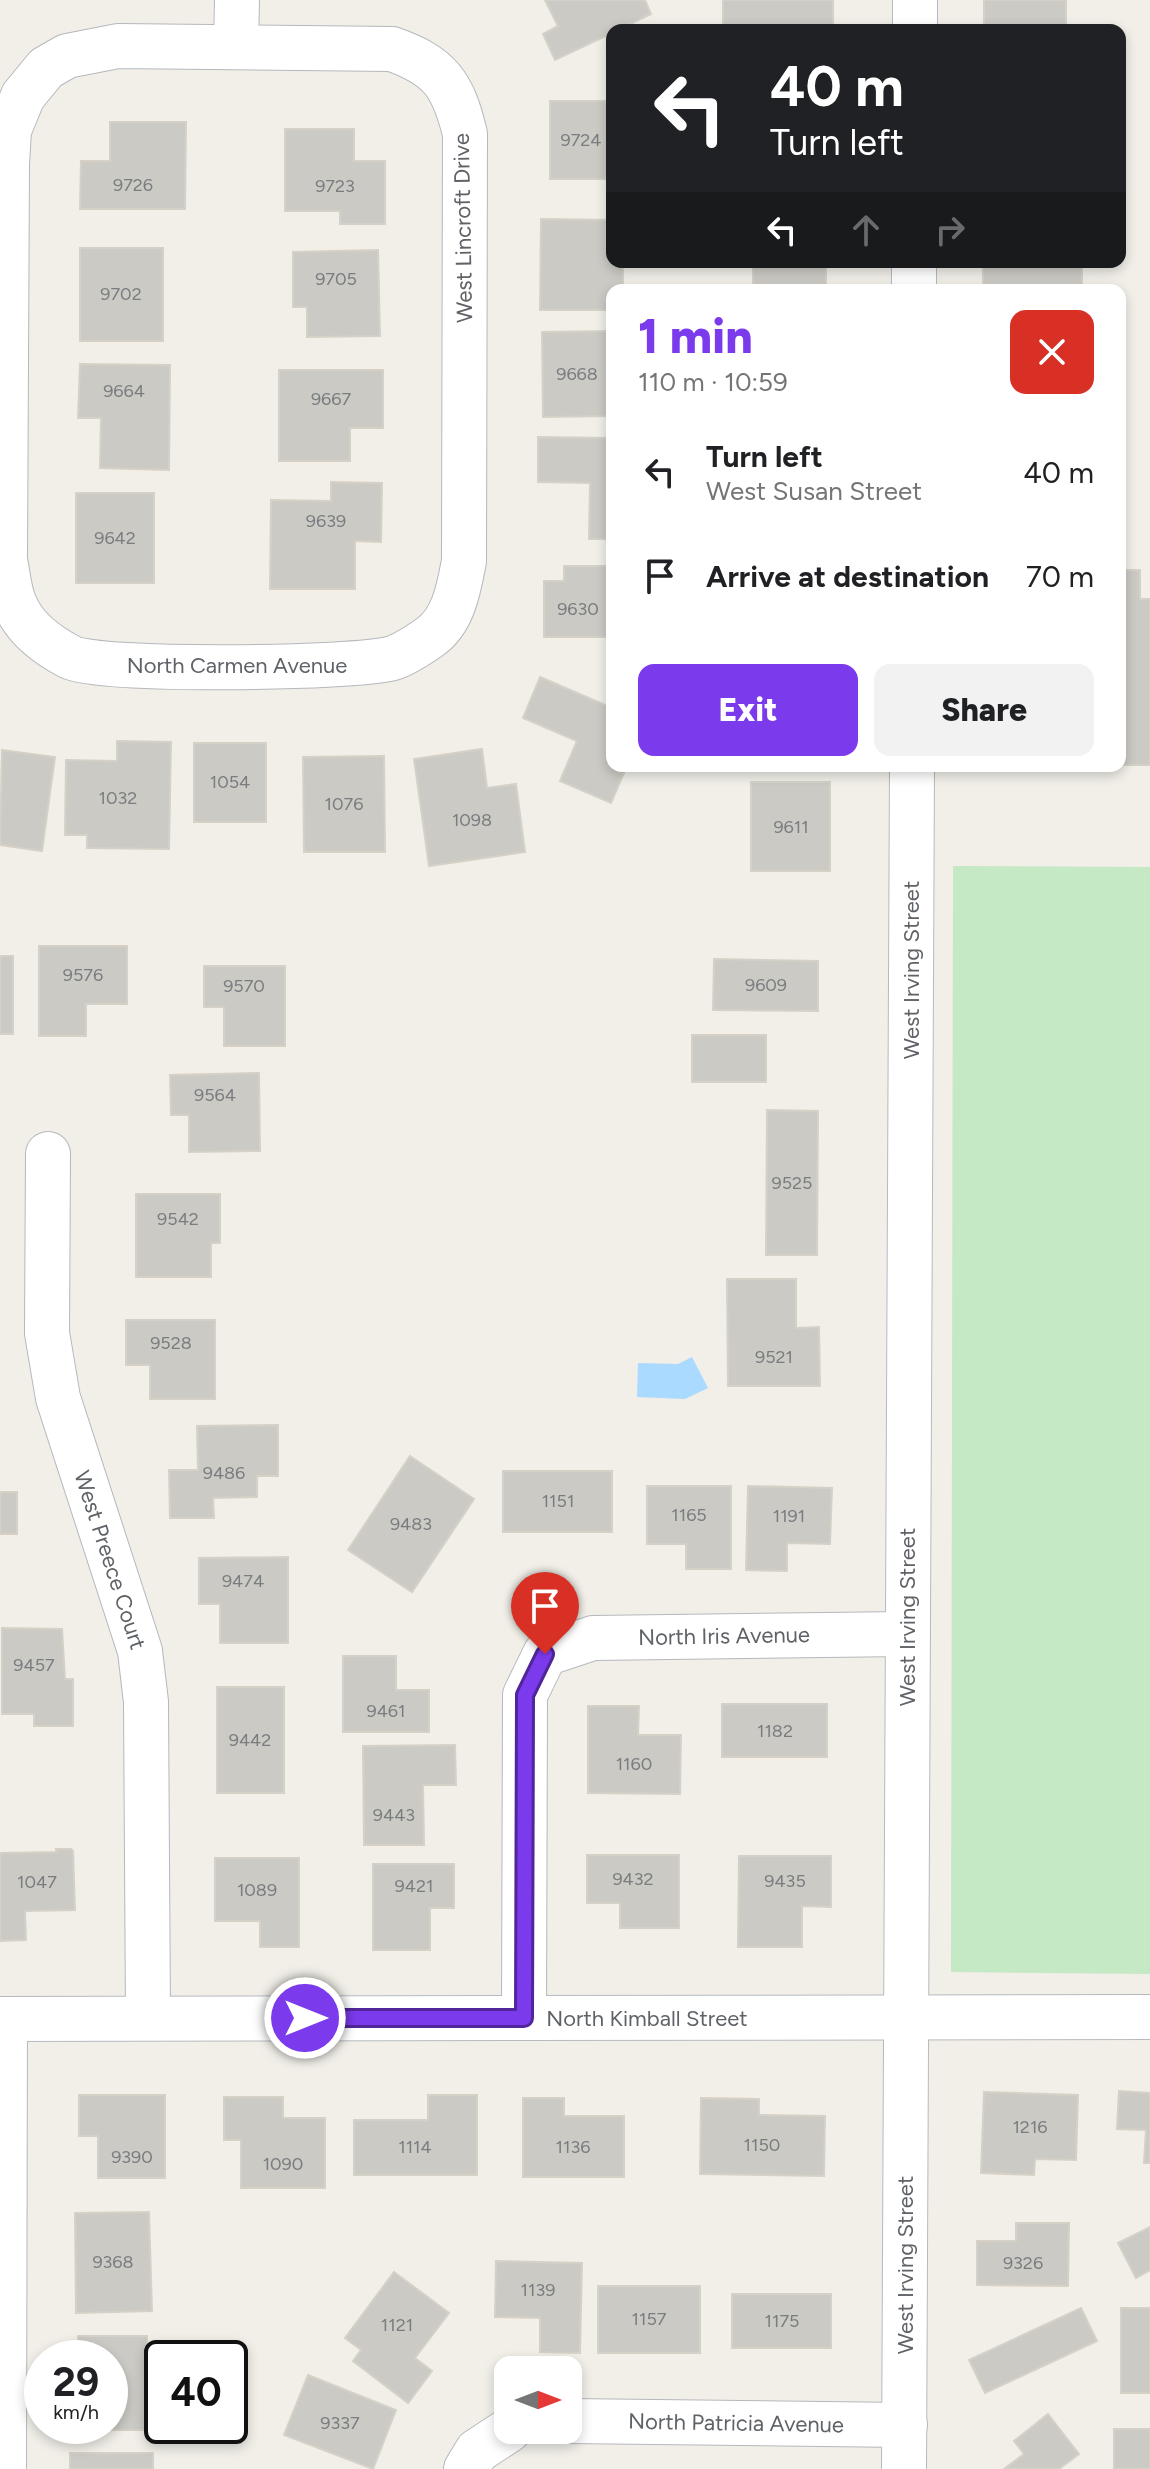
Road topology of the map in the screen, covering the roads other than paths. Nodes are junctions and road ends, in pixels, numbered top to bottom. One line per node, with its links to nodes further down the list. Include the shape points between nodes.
1 (237, 0): 4 (street)
2 (915, 0): 3 (street)
3 (915, 24)
4 (236, 46): 5 (street, West Lincroft Drive, via 392,49 420,59 443,77 458,105 465,134 464,561 456,602); 6 (street, West Lincroft Drive, via 118,46 67,56 46,68 23,96 9,130 5,560 14,603)
5 (433, 635): 6 (street, North Carmen Avenue, via 394,658 337,665 117,666 73,659)
6 (41, 638)
7 (912, 772): 9 (street, West Irving Street)
8 (48, 1154): 12 (street, West Preece Court, via 47,1333 58,1398 140,1651 146,1702)
9 (906, 1634): 10 (street, West Irving Street); 13 (street, North Iris Avenue, via 593,1638 545,1654 525,1695)
10 (906, 2017): 11 (street, North Kimball Street); 13 (street, North Kimball Street); 16 (street, West Irving Street)
11 (1150, 2017)
12 (148, 2018): 13 (street, North Kimball Street); 14 (street, North Kimball Street)
13 (524, 2018)
14 (2, 2019): 17 (street)
15 (582, 2421): 16 (street, North Patricia Avenue)
16 (905, 2425): 18 (street, West Irving Street)
17 (4, 2469)
18 (904, 2469)

